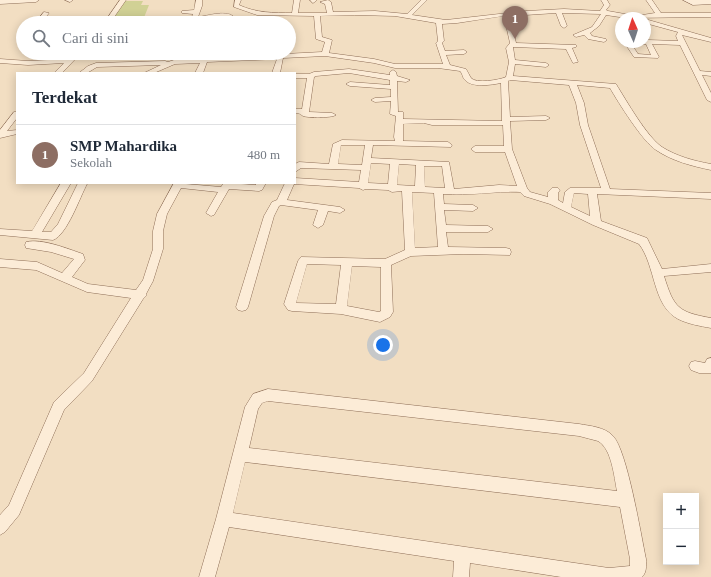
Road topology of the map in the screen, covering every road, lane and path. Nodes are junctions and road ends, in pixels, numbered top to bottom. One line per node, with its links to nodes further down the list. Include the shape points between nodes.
1 (36, 0): 10 (street)
2 (122, 0): 29 (street)
3 (199, 0): 14 (street)
4 (238, 0): 15 (street, via 236,6)
5 (297, 0): 20 (street)
6 (424, 0): 33 (street)
7 (604, 0): 16 (street, via 607,5)
8 (649, 0): 26 (street)
9 (686, 0): 12 (street, via 692,3)
10 (2, 2)
11 (323, 2): 22 (street, via 328,2)
12 (711, 2)
13 (184, 12): 14 (street)
14 (203, 12): 24 (street); 30 (street); 31 (street)
15 (255, 12): 19 (street); 24 (street)
16 (603, 12): 18 (street); 23 (street); 38 (street, via 596,27)
17 (46, 13): 28 (street)
18 (558, 13): 25 (street); 36 (street)
19 (282, 14): 20 (street)
20 (295, 14): 21 (street)
21 (317, 14): 22 (street); 49 (street, via 319,39 329,40)
22 (330, 14): 33 (street, via 389,14)
23 (615, 14)
24 (235, 15)
25 (508, 15): 34 (street); 44 (street)
26 (659, 15): 27 (street); 32 (street)
27 (711, 15)
28 (44, 16)
29 (112, 16)
30 (199, 16)
31 (207, 16)
32 (651, 16)
33 (407, 17): 34 (street)
34 (439, 22): 48 (street, via 439,43)
35 (651, 23): 37 (street)
36 (564, 26)
37 (683, 32): 41 (street); 43 (street, via 679,35)
38 (586, 33): 39 (street); 40 (street, via 590,38)
39 (576, 34)
40 (604, 40)
41 (711, 40)
42 (651, 42): 43 (street)
43 (683, 44): 67 (street)
44 (513, 45): 56 (street, via 509,48); 57 (street, via 571,47)
45 (631, 48): 46 (street, via 636,56 656,57)
46 (651, 48)
47 (464, 52): 48 (street)
48 (442, 53): 61 (street)
49 (325, 54): 50 (street); 60 (street)
50 (296, 55)
51 (196, 60): 58 (street)
52 (205, 60): 65 (street)
53 (280, 60): 66 (street)
54 (0, 61): 55 (street)
55 (69, 61): 62 (street)
56 (512, 62): 59 (street); 72 (street)
57 (575, 62)
58 (169, 63): 63 (street, via 96,65); 64 (street)
59 (546, 65)
60 (396, 66): 61 (street); 71 (street)
61 (447, 67): 72 (street, via 462,70 473,83)
62 (59, 72)
63 (84, 72)
64 (150, 72)
65 (199, 72)
66 (276, 72)
67 (697, 73): 68 (street); 80 (street)
68 (711, 74)
69 (296, 76): 70 (street)
70 (311, 76): 71 (street, via 349,71); 82 (street)
71 (393, 78): 74 (street); 77 (street)
72 (507, 79): 75 (street); 86 (street)
73 (593, 79): 75 (street)
74 (406, 80)
75 (572, 82): 99 (street, via 613,86 624,106 658,148 690,163); 115 (street)
76 (350, 84): 77 (street)
77 (393, 87): 78 (street)
78 (395, 99): 79 (street); 87 (street, via 394,114 400,114)
79 (376, 100)
80 (711, 100)
81 (296, 110): 82 (street)
82 (305, 111): 84 (street, via 305,114)
83 (16, 115): 89 (street)
84 (332, 115)
85 (546, 118): 86 (street)
86 (507, 121): 87 (street); 94 (street)
87 (400, 122): 91 (street)
88 (16, 132): 89 (street)
89 (0, 135)
90 (369, 143): 91 (street); 97 (street); 98 (street, via 337,144)
91 (400, 144): 92 (street)
92 (448, 145)
93 (475, 149): 94 (street)
94 (508, 149): 109 (street)
95 (395, 162): 96 (street); 97 (street); 108 (street)
96 (420, 163): 112 (street); 116 (street, via 446,164)
97 (366, 164): 98 (street); 107 (street)
98 (333, 167): 100 (street, via 299,165)
99 (711, 167)
100 (296, 168)
101 (296, 182): 107 (street)
102 (65, 184): 132 (street)
103 (82, 184): 132 (street, via 56,234)
104 (179, 184): 110 (street); 143 (street, via 162,214 158,231 158,249)
105 (261, 184): 110 (street, via 259,188 226,186)
106 (290, 184): 119 (street)
107 (363, 186): 108 (street)
108 (392, 188): 111 (street)
109 (523, 189): 116 (street); 120 (street, via 527,194)
110 (223, 190): 126 (street)
111 (407, 190): 112 (street); 135 (street)
112 (420, 190): 114 (street)
113 (555, 190): 120 (street)
114 (438, 191): 116 (street); 121 (street)
115 (606, 191): 117 (street); 118 (street)
116 (450, 192)
117 (590, 195): 124 (street, via 571,191); 127 (street)
118 (711, 196)
119 (281, 202): 122 (street); 144 (street, via 275,204 269,216)
120 (553, 202): 124 (street)
121 (439, 207): 123 (street); 129 (street)
122 (324, 208): 125 (street); 128 (street)
123 (473, 208)
124 (566, 209): 127 (street)
125 (340, 210)
126 (211, 213)
127 (594, 223): 141 (street, via 643,241)
128 (318, 225)
129 (440, 228): 130 (street); 134 (street)
130 (488, 229)
131 (0, 232): 132 (street)
132 (35, 235)
133 (30, 246): 142 (street, via 52,248 79,257 80,260)
134 (443, 251): 135 (street); 136 (street)
135 (410, 252): 139 (street)
136 (506, 252)
137 (347, 262): 139 (street); 145 (street); 145 (street, via 310,259 303,262 290,304 298,308)
138 (0, 263): 142 (street, via 37,266)
139 (386, 263): 145 (street, via 386,314 380,316)
140 (711, 268): 141 (street)
141 (658, 273): 146 (street, via 666,300 674,310 686,317)
142 (64, 278): 143 (street, via 88,288)
143 (141, 295): 152 (street, via 88,377 59,406 14,510)
144 (242, 307)
145 (341, 310)
146 (711, 323)
147 (695, 366): 148 (street)
148 (710, 366)
149 (240, 454): 150 (street); 150 (street, via 252,407 258,398 268,395 579,430 600,435 610,441); 151 (street)
150 (627, 500): 153 (street, via 638,570 626,577)
151 (224, 519): 153 (street); 154 (street)
152 (0, 527)
153 (462, 554): 155 (street)
154 (207, 577)
155 (461, 577)

